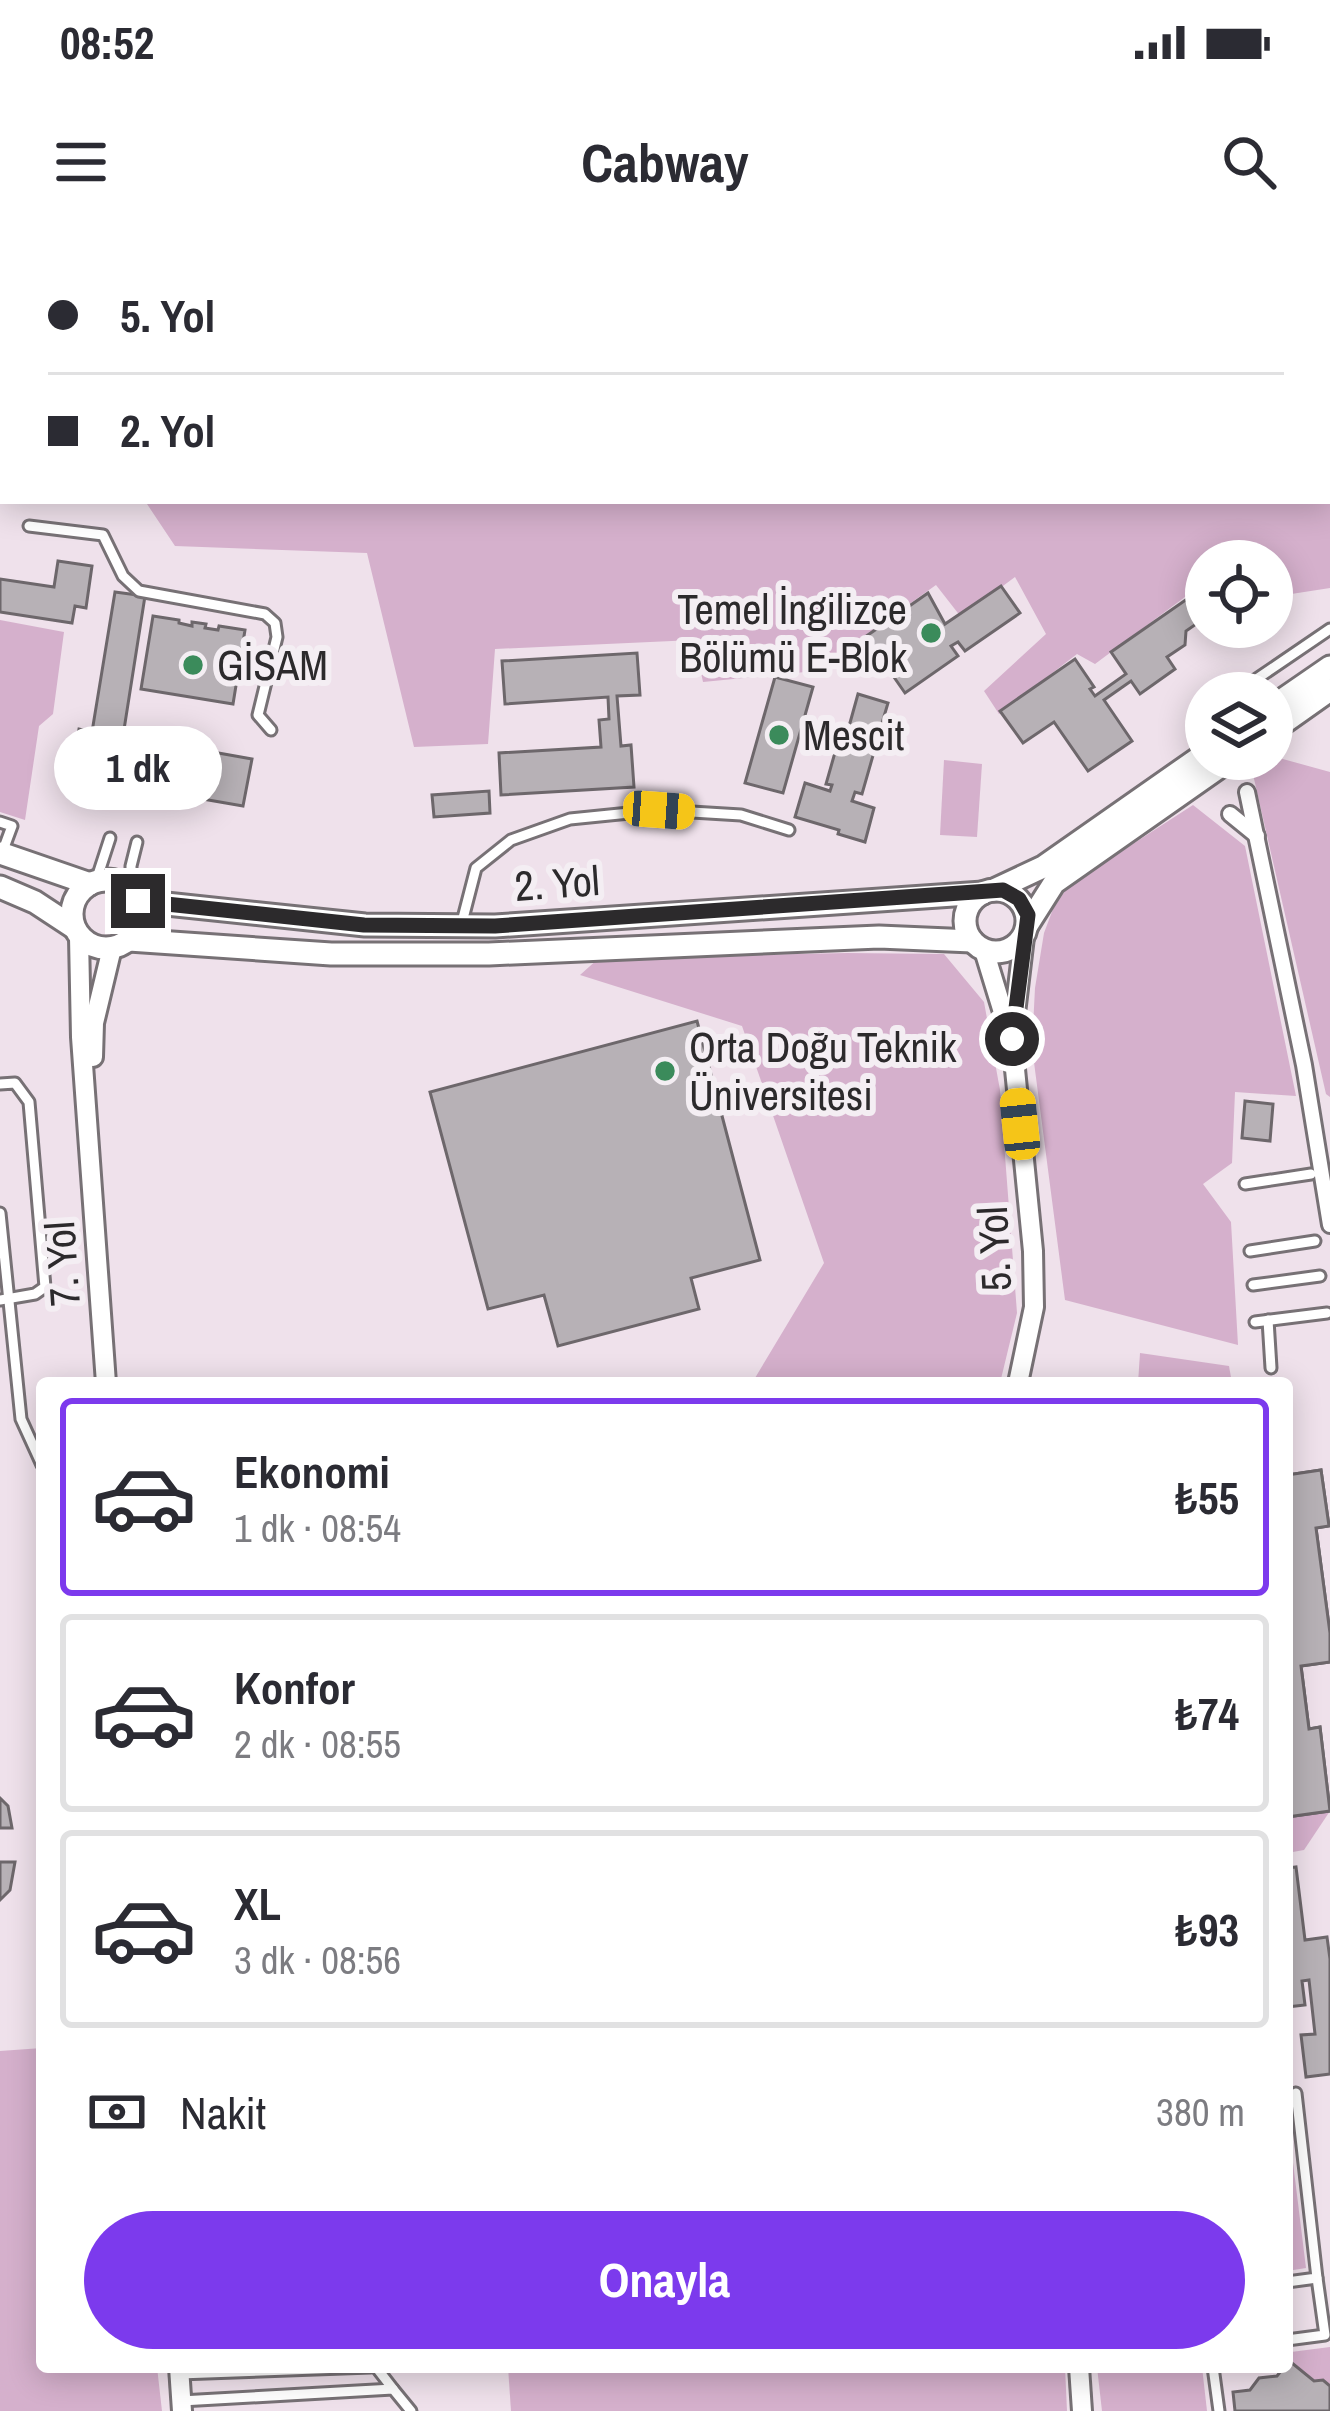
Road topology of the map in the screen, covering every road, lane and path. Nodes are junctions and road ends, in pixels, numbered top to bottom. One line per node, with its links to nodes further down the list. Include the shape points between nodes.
1 (29, 526): 7 (lane, via 103,535 139,591 275,622 258,715)
2 (1330, 629): 3 (lane)
3 (1267, 672)
4 (1327, 680): 5 (street); 6 (street)
5 (1293, 697)
6 (1293, 712)
7 (271, 730)
8 (1185, 768): 20 (street, 2. Yol, via 1043,867)
9 (1202, 780): 23 (street, via 1058,880)
10 (1246, 799): 14 (street)
11 (1230, 814): 14 (street)
12 (0, 821): 17 (lane, via 12,826)
13 (789, 830): 22 (lane, via 741,815 659,810 570,819 511,840 476,868)
14 (1257, 836): 33 (street)
15 (110, 838): 18 (lane)
16 (137, 842): 21 (lane)
17 (1, 853): 18 (street, 2. Yol)
18 (93, 882): 21 (street, 2. Yol, via 112,881); 24 (street, via 76,898)
19 (0, 887): 24 (street, 2. Yol)
20 (988, 891): 22 (street, 2. Yol); 23 (street, via 1019,899); 26 (street, via 965,914)
21 (135, 896): 22 (street, 2. Yol, via 364,925); 25 (street, via 140,922)
22 (460, 926)
23 (1026, 930): 26 (street, 2. Yol, via 1002,952); 27 (street, 5. Yol)
24 (76, 932): 25 (street, 2. Yol, via 98,948); 29 (street, 7. Yol)
25 (120, 944): 26 (street, 2. Yol, via 331,954 879,938); 29 (street, 7. Yol, via 94,1023)
26 (978, 946): 27 (street, 5. Yol)
27 (1012, 1039): 44 (street, 5. Yol, via 1033,1250 1034,1307)
28 (0, 1084): 38 (lane, via 16,1084 29,1102 45,1287)
29 (90, 1139): 43 (street, 7. Yol)
30 (1311, 1174): 31 (lane)
31 (1245, 1184)
32 (0, 1213): 38 (lane)
33 (1330, 1225)
34 (1315, 1241): 35 (lane)
35 (1250, 1251)
36 (1320, 1276): 37 (lane)
37 (1253, 1285)
38 (4, 1300): 45 (lane, via 21,1419)
39 (1328, 1313): 40 (lane)
40 (1268, 1321): 41 (lane); 42 (lane)
41 (1256, 1322)
42 (1271, 1368)
43 (106, 1377)
44 (1019, 1377)
45 (36, 1453)
46 (1296, 2092): 47 (lane)
47 (1317, 2278): 48 (lane); 49 (lane, via 1325,2335)
48 (1293, 2281)
49 (1293, 2339)
50 (179, 2373): 55 (street)
51 (379, 2373): 54 (lane)
52 (1079, 2373): 57 (street)
53 (1214, 2373): 58 (lane)
54 (393, 2390): 55 (lane); 56 (lane)
55 (182, 2406)
56 (411, 2411)
57 (1082, 2411)
58 (1220, 2411)

